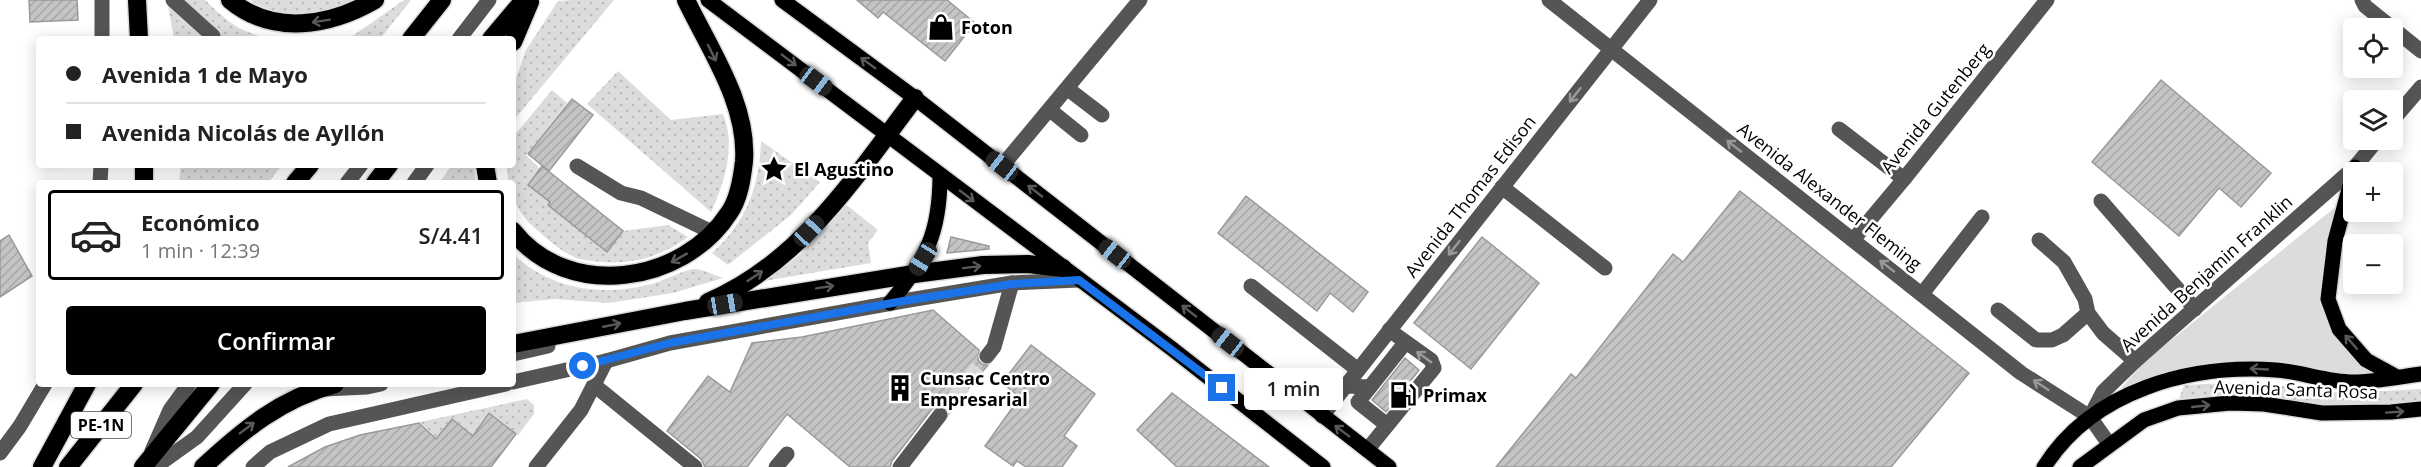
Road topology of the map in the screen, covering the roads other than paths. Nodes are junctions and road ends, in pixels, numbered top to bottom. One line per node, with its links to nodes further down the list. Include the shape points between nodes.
1 (102, 0): 19 (street)
2 (137, 0): 20 (highway)
3 (173, 0): 21 (street)
4 (230, 0): 5 (highway, one-way to 4, via 341,17 309,23 266,18)
5 (375, 0)
6 (442, 0): 22 (highway)
7 (489, 0): 23 (street)
8 (524, 0): 18 (highway)
9 (531, 0): 24 (highway)
10 (686, 0): 53 (highway, one-way to 53, via 731,94 742,128 744,161 739,191)
11 (708, 0): 34 (main road, one-way to 34)
12 (782, 0): 29 (main road, one-way to 12)
13 (1140, 0): 28 (street)
14 (1550, 0): 25 (street, Avenida Alexander Fleming)
15 (1650, 0): 25 (street, Avenida Thomas Edison)
16 (2047, 0): 45 (street, Avenida Gutenberg)
17 (2362, 0): 26 (street)
18 (496, 35)
19 (102, 36)
20 (139, 36)
21 (213, 36)
22 (413, 36)
23 (461, 36)
24 (516, 36)
25 (1611, 49): 49 (street, Avenida Thomas Edison, one-way to 49); 55 (street, Avenida Alexander Fleming, one-way to 25)
26 (2421, 51)
27 (2421, 87): 30 (street)
28 (1068, 89): 31 (street); 32 (street)
29 (915, 98): 34 (highway); 39 (main road)
30 (2403, 108)
31 (1050, 110): 35 (street); 39 (street)
32 (1102, 115)
33 (1839, 129): 45 (street)
34 (887, 135): 43 (main road); 67 (highway, one-way to 34, via 739,286 787,252 834,203)
35 (1081, 135)
36 (2369, 150): 37 (street, Avenida Benjamin Franklin)
37 (2359, 162)
38 (577, 166): 53 (street, via 621,193 641,198)
39 (1002, 166): 96 (main road, one-way to 39)
40 (308, 168): 46 (highway)
41 (359, 168): 47 (street)
42 (387, 168): 48 (highway)
43 (940, 175): 57 (main road, one-way to 57); 59 (main road, via 936,226)
44 (2343, 178): 65 (street, Avenida Benjamin Franklin)
45 (1904, 179): 55 (street, Avenida Gutenberg)
46 (298, 180)
47 (349, 180)
48 (377, 180)
49 (1502, 187): 58 (street); 70 (street, Avenida Thomas Edison, one-way to 70)
50 (2101, 201): 65 (street)
51 (2343, 211): 79 (main road, one-way to 51, via 2366,360 2339,329 2328,299)
52 (1982, 217): 63 (street)
53 (714, 233): 54 (highway, one-way to 54, via 665,265 637,274 604,276 555,264 530,249)
54 (516, 234)
55 (1853, 240): 63 (street, Avenida Alexander Fleming, one-way to 55)
56 (2039, 240): 68 (street, via 2064,262 2085,299)
57 (1062, 268): 59 (highway, one-way to 57, via 983,265); 60 (main road)
58 (1605, 268)
59 (914, 274): 64 (main road); 67 (highway, one-way to 59)
60 (1079, 280): 61 (street); 112 (main road)
61 (1012, 284): 64 (street); 74 (street, via 994,347)
62 (1251, 286): 77 (street)
63 (1922, 294): 97 (street, Avenida Alexander Fleming, one-way to 63, via 2021,373)
64 (890, 303): 75 (street, via 670,343)
65 (2195, 309): 76 (street, Avenida Benjamin Franklin)
66 (1998, 310): 68 (street, via 2036,340 2063,335)
67 (685, 311): 69 (highway, one-way to 67)
68 (2088, 313): 76 (street, via 2103,333)
69 (588, 329): 71 (highway); 73 (street, via 577,339)
70 (1389, 330): 72 (street); 77 (street, Avenida Thomas Edison)
71 (516, 343)
72 (1405, 343): 92 (street); 98 (street, one-way to 72, via 1434,368 1431,360)
73 (516, 353)
74 (987, 356)
75 (606, 361): 80 (street); 81 (street)
76 (2135, 361): 97 (street, Avenida Benjamin Franklin, via 2103,392)
77 (1358, 370): 82 (street, Avenida Thomas Edison)
78 (2421, 374): 79 (main road, Avenida Santa Rosa)
79 (2397, 377): 97 (main road, Avenida Santa Rosa, one-way to 97, via 2353,382 2251,368 2187,373 2135,391)
80 (516, 381)
81 (594, 385): 108 (street, via 581,410); 109 (street)
82 (1346, 386): 92 (street); 96 (street, Avenida Thomas Edison)
83 (43, 387): 101 (street)
84 (85, 387): 104 (highway)
85 (133, 387): 105 (highway, PE-1N)
86 (187, 387): 103 (street, via 170,410)
87 (209, 387): 103 (highway)
88 (242, 387): 103 (street, via 197,437)
89 (323, 387): 93 (highway)
90 (367, 387): 93 (street)
91 (493, 387): 107 (street, via 329,424 270,452)
92 (1370, 387): 98 (street, via 1358,402)
93 (315, 389): 106 (highway, one-way to 93, via 245,429)
94 (2421, 409): 99 (main road, Avenida Santa Rosa, one-way to 94, via 2144,420 2178,408 2230,403 2322,413)
95 (940, 415): 111 (street)
96 (1322, 416): 100 (main road, one-way to 96)
97 (2090, 417): 99 (street); 114 (main road, Avenida Santa Rosa, via 2055,450)
98 (1387, 425): 100 (street)
99 (2109, 444): 115 (main road, Avenida Santa Rosa)
100 (1367, 450): 113 (main road)
101 (0, 453)
102 (787, 454): 110 (street)
103 (148, 465)
104 (42, 467)
105 (68, 467)
106 (203, 467)
107 (253, 467)
108 (536, 467)
109 (695, 467)
110 (776, 467)
111 (900, 467)
112 (1323, 467)
113 (1389, 467)
114 (2044, 467)
115 (2080, 467)

